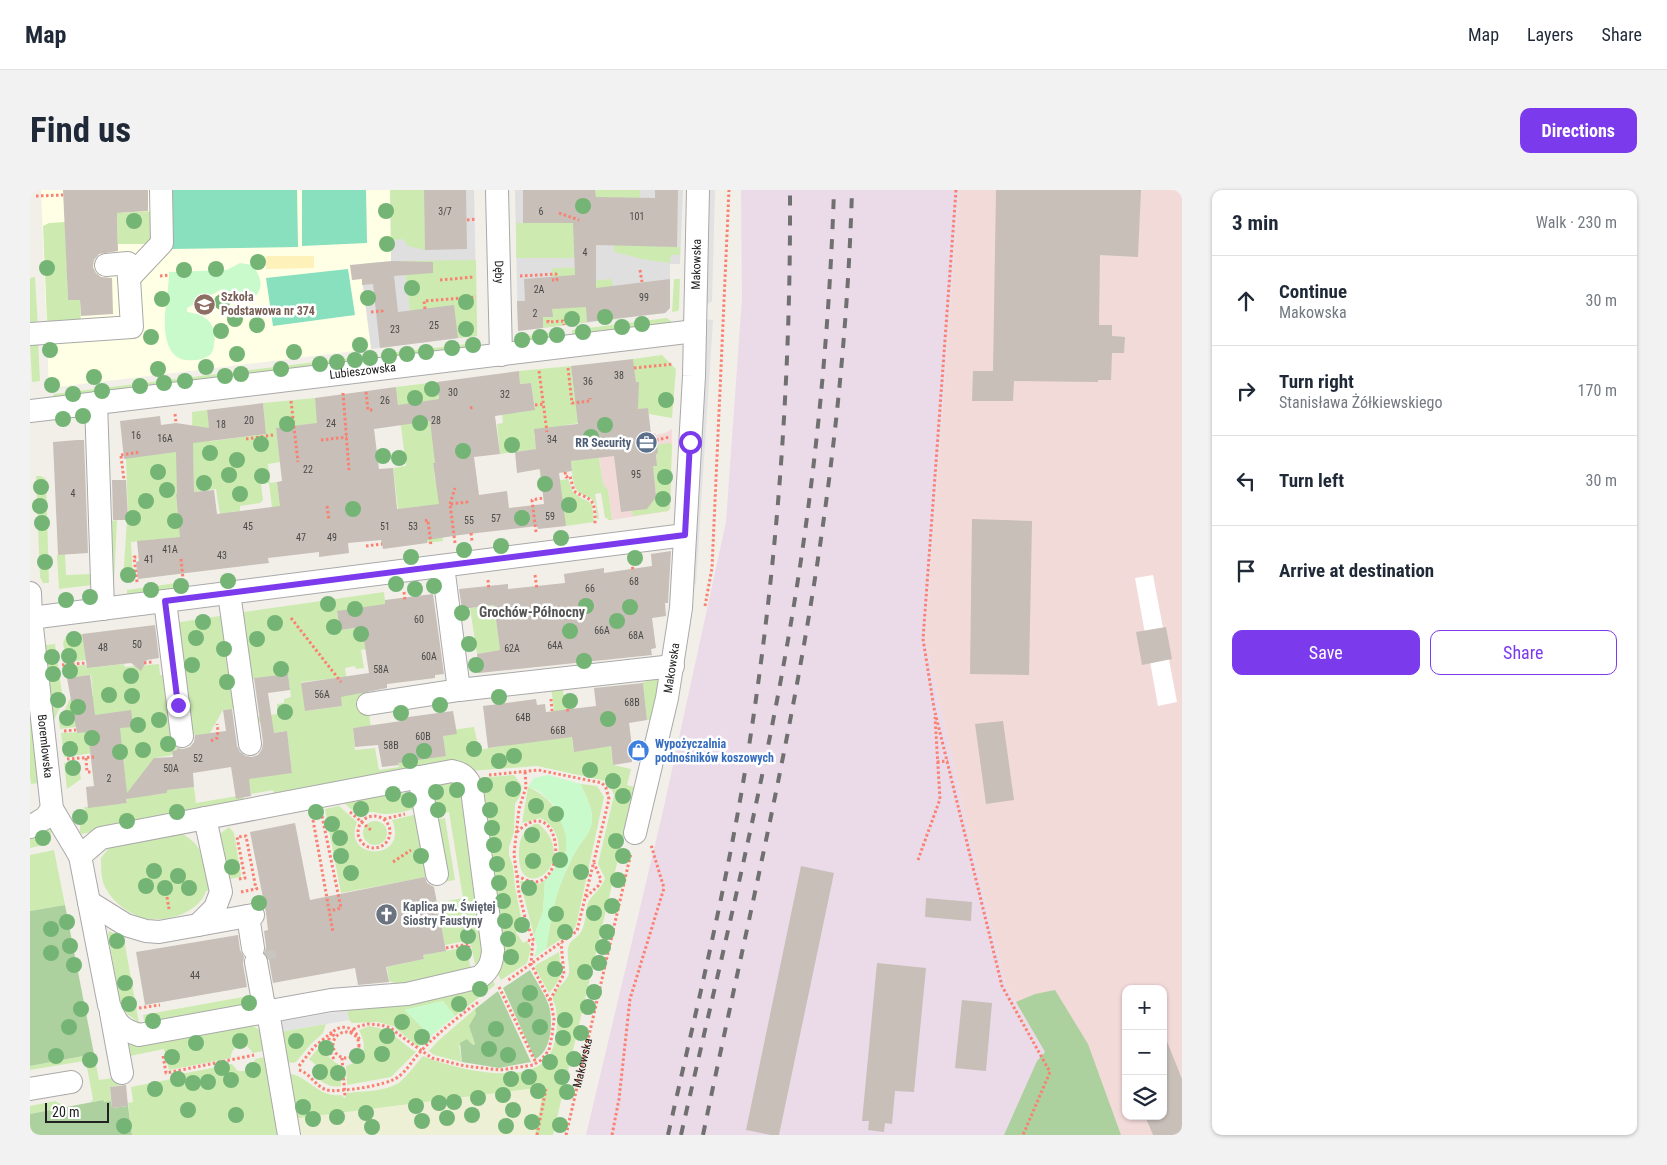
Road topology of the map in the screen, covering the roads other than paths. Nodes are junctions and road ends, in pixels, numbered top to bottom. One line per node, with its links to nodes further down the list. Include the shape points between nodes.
1 (161, 190): 5 (street, via 162,244)
2 (497, 190): 8 (street, Dęby)
3 (698, 190): 6 (street, Makowska)
4 (106, 265): 5 (street, via 128,264)
5 (129, 278): 7 (street, via 133,333)
6 (695, 331): 8 (street, Lubieszowska); 11 (street, Makowska)
7 (30, 334)
8 (501, 355): 9 (street, Lubieszowska)
9 (96, 403): 10 (street, Lubieszowska); 16 (street)
10 (30, 411)
11 (685, 535): 12 (street); 18 (street, Makowska, via 681,608)
12 (443, 566): 14 (street); 19 (street)
13 (30, 593): 17 (street, Boremlowska)
14 (229, 593): 15 (street); 22 (street)
15 (165, 601): 16 (street); 21 (street)
16 (102, 609): 17 (street)
17 (31, 618): 24 (street, Boremlowska)
18 (673, 666): 19 (street); 28 (street, Makowska)
19 (459, 690): 20 (street)
20 (368, 704)
21 (182, 736)
22 (250, 744)
23 (419, 777): 26 (street, via 315,807); 30 (street); 34 (street, via 452,771 466,777 470,784 493,950 487,972 475,980 407,994 331,1000)
24 (40, 788): 25 (street, Boremlowska)
25 (52, 809): 27 (street, via 45,818); 29 (street)
26 (205, 818): 29 (street, via 101,838); 32 (street, via 221,892 215,908)
27 (30, 827)
28 (636, 833)
29 (80, 856): 31 (street)
30 (438, 874)
31 (89, 902): 32 (street, via 126,925 146,932); 33 (street)
32 (198, 925): 34 (street, via 250,916)
33 (109, 1005): 34 (street, via 115,1022 126,1031 139,1035); 35 (street)
34 (269, 1011): 38 (street)
35 (122, 1073)
36 (71, 1082): 37 (street)
37 (30, 1089)
38 (289, 1135)

